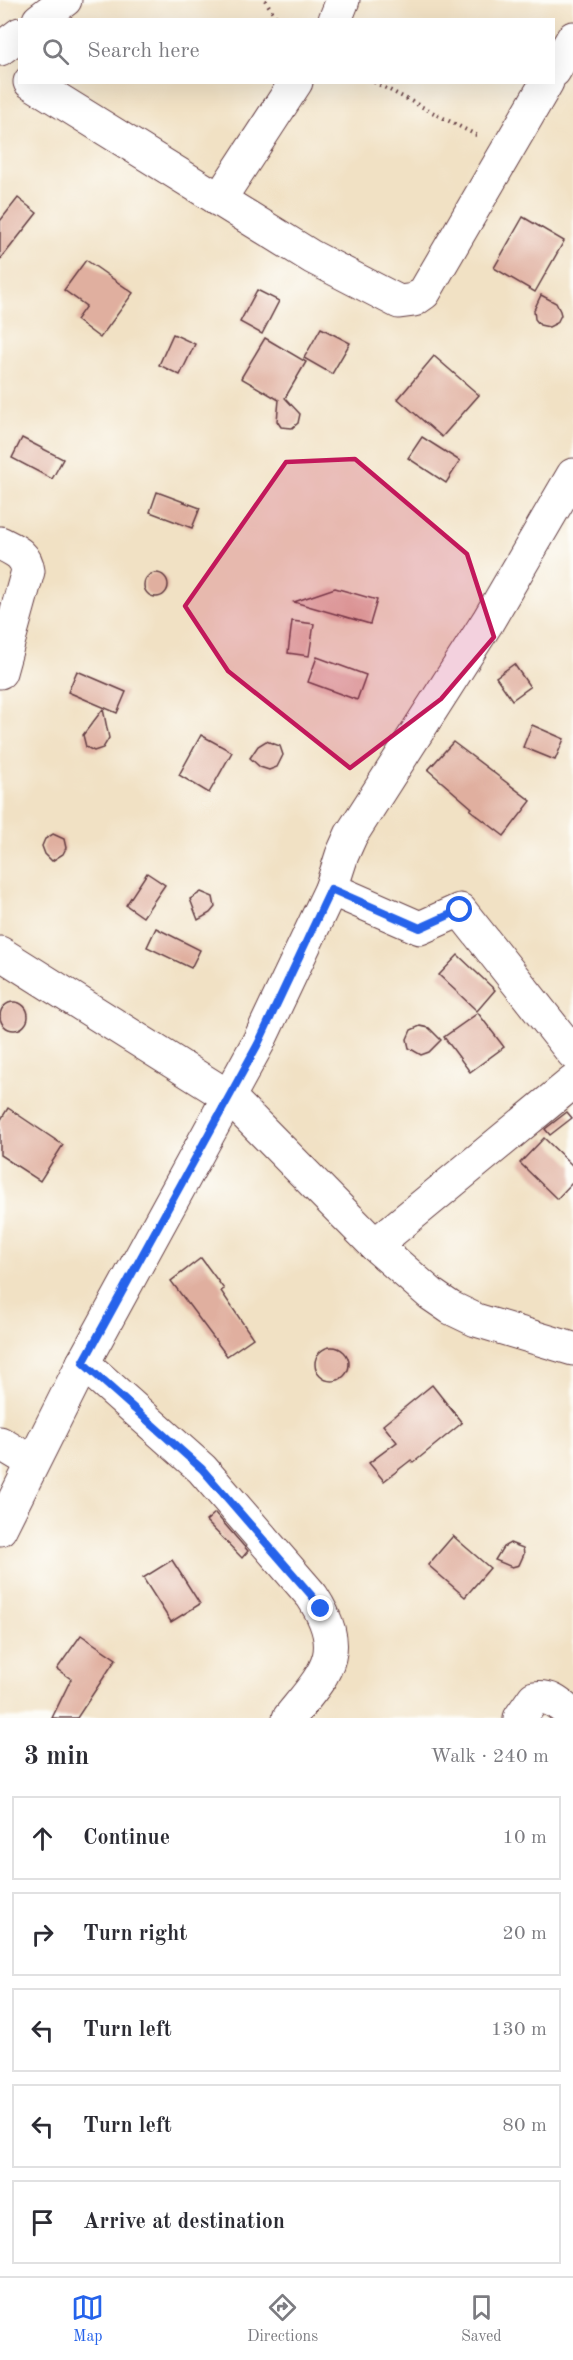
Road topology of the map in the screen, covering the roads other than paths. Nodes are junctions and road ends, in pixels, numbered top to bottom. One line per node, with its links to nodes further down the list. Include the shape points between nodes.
1 (65, 0): 3 (street)
2 (343, 0): 4 (street)
3 (42, 18)
4 (335, 18)
5 (18, 36): 7 (street)
6 (573, 38): 9 (street)
7 (0, 49)
8 (0, 65): 10 (street)
9 (555, 69)
10 (18, 75)
11 (33, 84): 14 (street)
12 (295, 84): 14 (street)
13 (546, 84): 14 (street, via 424,292 414,300 399,302 381,294)
14 (219, 200)
15 (573, 475): 18 (street, via 488,621 351,835)
16 (0, 543): 17 (street, via 23,556 28,571)
17 (0, 672)
18 (331, 889): 20 (street, via 420,928 460,910); 22 (street)
19 (0, 953): 22 (street)
20 (573, 1053)
21 (573, 1082): 23 (street)
22 (229, 1097): 23 (street); 25 (street)
23 (375, 1245): 24 (street, via 451,1308 476,1320)
24 (568, 1342)
25 (83, 1363): 27 (street); 30 (street, via 202,1469 321,1609 331,1647 329,1659 325,1672)
26 (0, 1443): 27 (street)
27 (32, 1462): 28 (street)
28 (0, 1529)
29 (573, 1716): 31 (street, via 545,1696 534,1698)
30 (289, 1718)
31 (520, 1718)

